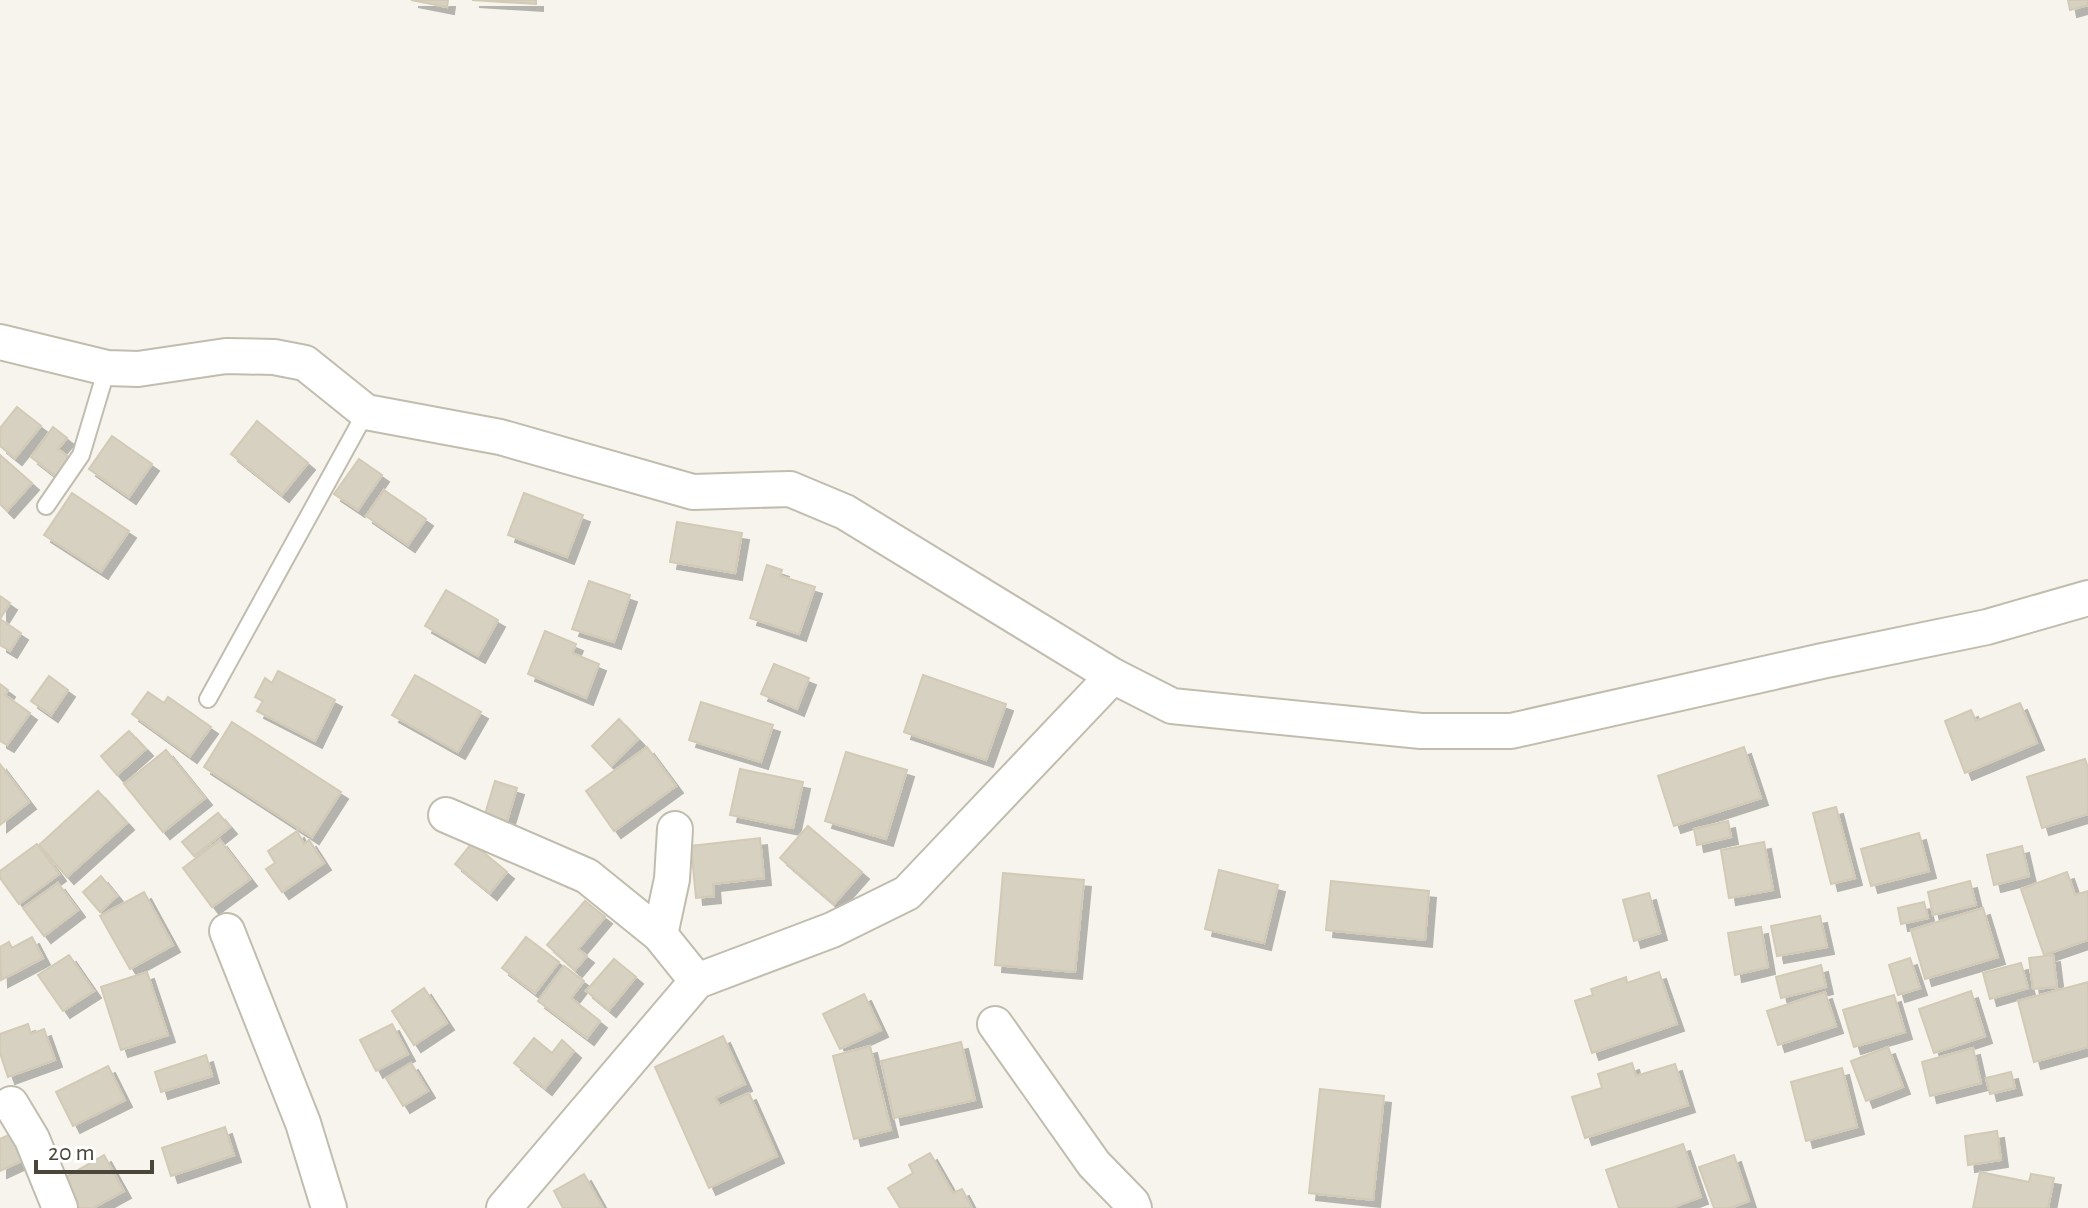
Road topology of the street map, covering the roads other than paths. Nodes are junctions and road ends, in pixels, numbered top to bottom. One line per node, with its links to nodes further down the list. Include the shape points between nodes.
1 (0, 342): 2 (street)
2 (107, 368): 3 (street, via 138,369 226,356 274,357 305,363); 4 (lane, via 81,455)
3 (366, 412): 6 (street, via 500,437 693,492 790,489 845,512); 7 (lane)
4 (46, 506)
5 (2088, 598): 6 (street, via 1987,627 1511,731 1421,731 1172,706)
6 (1113, 676): 12 (street, via 907,893 832,930)
7 (208, 699)
8 (446, 815): 11 (street, via 587,876)
9 (675, 829): 11 (street, via 672,879)
10 (227, 931): 16 (street, via 303,1123)
11 (660, 935): 12 (street)
12 (697, 981): 17 (street)
13 (995, 1024): 18 (street, via 1094,1164)
14 (11, 1104): 15 (street, via 32,1139)
15 (60, 1208)
16 (329, 1208)
17 (504, 1208)
18 (1134, 1208)

